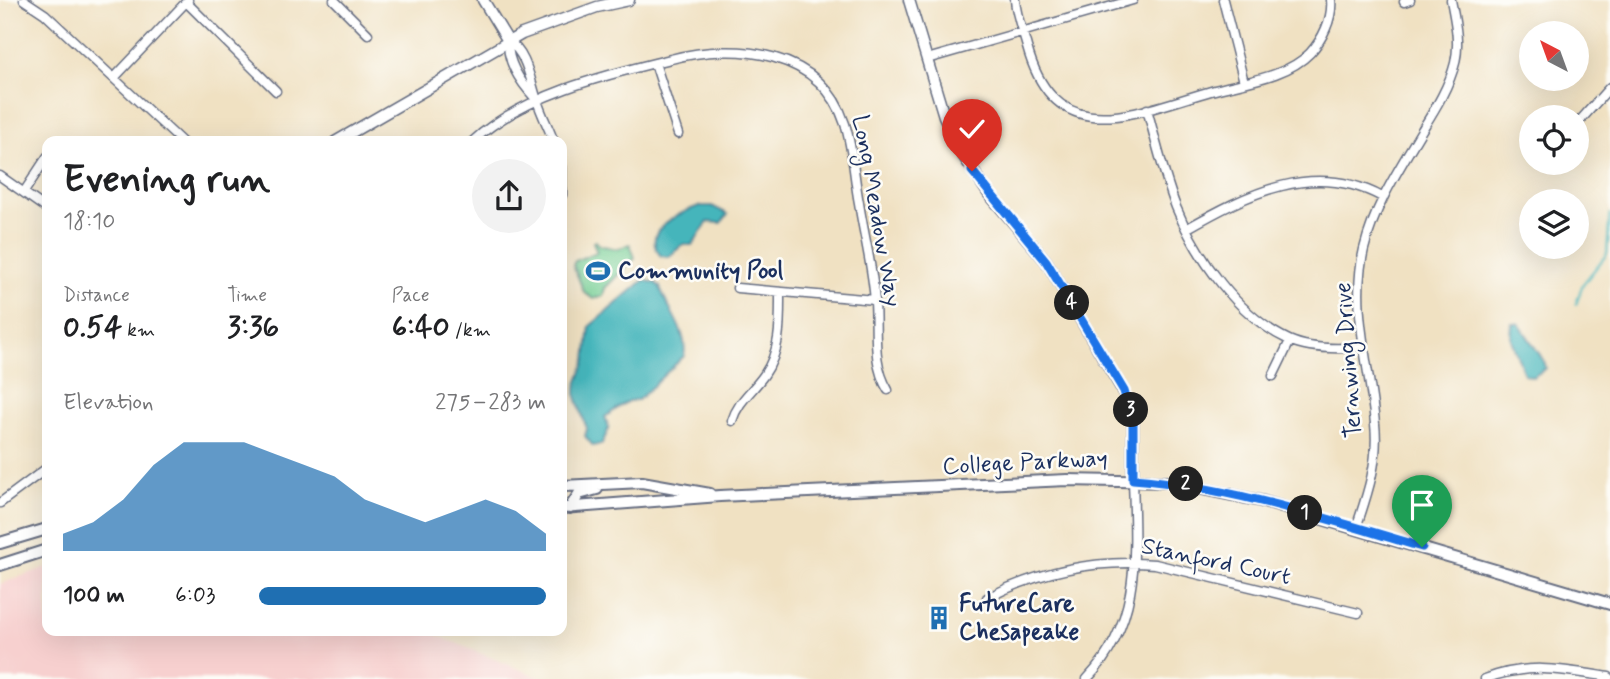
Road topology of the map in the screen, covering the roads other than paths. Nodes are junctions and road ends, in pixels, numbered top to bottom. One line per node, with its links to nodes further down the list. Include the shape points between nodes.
1 (24, 0): 17 (street)
2 (334, 0): 13 (street)
3 (483, 0): 14 (street)
4 (629, 0): 14 (street, via 573,15)
5 (909, 0): 15 (street)
6 (1015, 0): 12 (street)
7 (1133, 0): 12 (street)
8 (1223, 0): 18 (street)
9 (1331, 0): 18 (street, via 1325,31 1309,54 1283,71)
10 (1451, 0): 32 (street, Ternwing Drive, via 1458,35 1455,63 1443,96)
11 (187, 1): 17 (street); 20 (street)
12 (1023, 32): 15 (street); 22 (street, via 1035,75 1056,103 1084,116 1113,118)
13 (368, 34)
14 (508, 41): 21 (street, via 524,86); 26 (street)
15 (927, 59): 44 (street, via 944,117 972,171 1046,261 1124,391 1133,423)
16 (655, 62): 21 (street, Long Meadow Way); 24 (street); 37 (street, Long Meadow Way, via 690,54 770,54 800,67 824,86 846,125)
17 (115, 77): 25 (street)
18 (1244, 82): 22 (street)
19 (1610, 87): 23 (street)
20 (276, 91)
21 (537, 101): 27 (street, Long Meadow Way, via 507,114); 28 (street)
22 (1147, 109): 34 (street)
23 (1589, 111)
24 (678, 134)
25 (176, 136)
26 (345, 136)
27 (480, 136)
28 (552, 136)
29 (42, 165): 31 (street)
30 (0, 176): 31 (street)
31 (24, 192): 33 (street)
32 (1382, 197): 34 (street, via 1345,181 1316,179 1256,194); 39 (street, Ternwing Drive, via 1363,252 1359,287)
33 (42, 205)
34 (1186, 229): 38 (street, via 1205,261 1240,303)
35 (737, 288): 36 (street)
36 (780, 294): 37 (street); 42 (street, via 776,351)
37 (875, 300): 41 (street, Long Meadow Way, via 877,364)
38 (1290, 341): 39 (street, via 1323,348); 40 (street)
39 (1363, 347): 51 (street, Ternwing Drive, via 1376,425 1370,485)
40 (1273, 376)
41 (888, 390)
42 (732, 421)
43 (42, 472): 48 (street)
44 (1133, 479): 47 (main road, College Parkway); 51 (main road, College Parkway, via 1191,485); 55 (street)
45 (642, 482): 46 (main road, College Parkway); 47 (main road, College Parkway); 49 (main road, via 590,490)
46 (567, 486)
47 (720, 496): 50 (main road, College Parkway)
48 (0, 503)
49 (567, 507)
50 (567, 508)
51 (1356, 528): 58 (main road, College Parkway)
52 (42, 530): 53 (main road)
53 (0, 543)
54 (42, 552): 56 (main road)
55 (1135, 563): 57 (street, Stanford Court, via 1063,568); 59 (street, Stanford Court); 61 (street, via 1127,615 1111,649)
56 (0, 565)
57 (987, 598)
58 (1610, 604)
59 (1357, 613)
60 (1610, 677): 62 (street, via 1545,667 1507,670)
61 (1087, 679)
62 (1485, 679)

